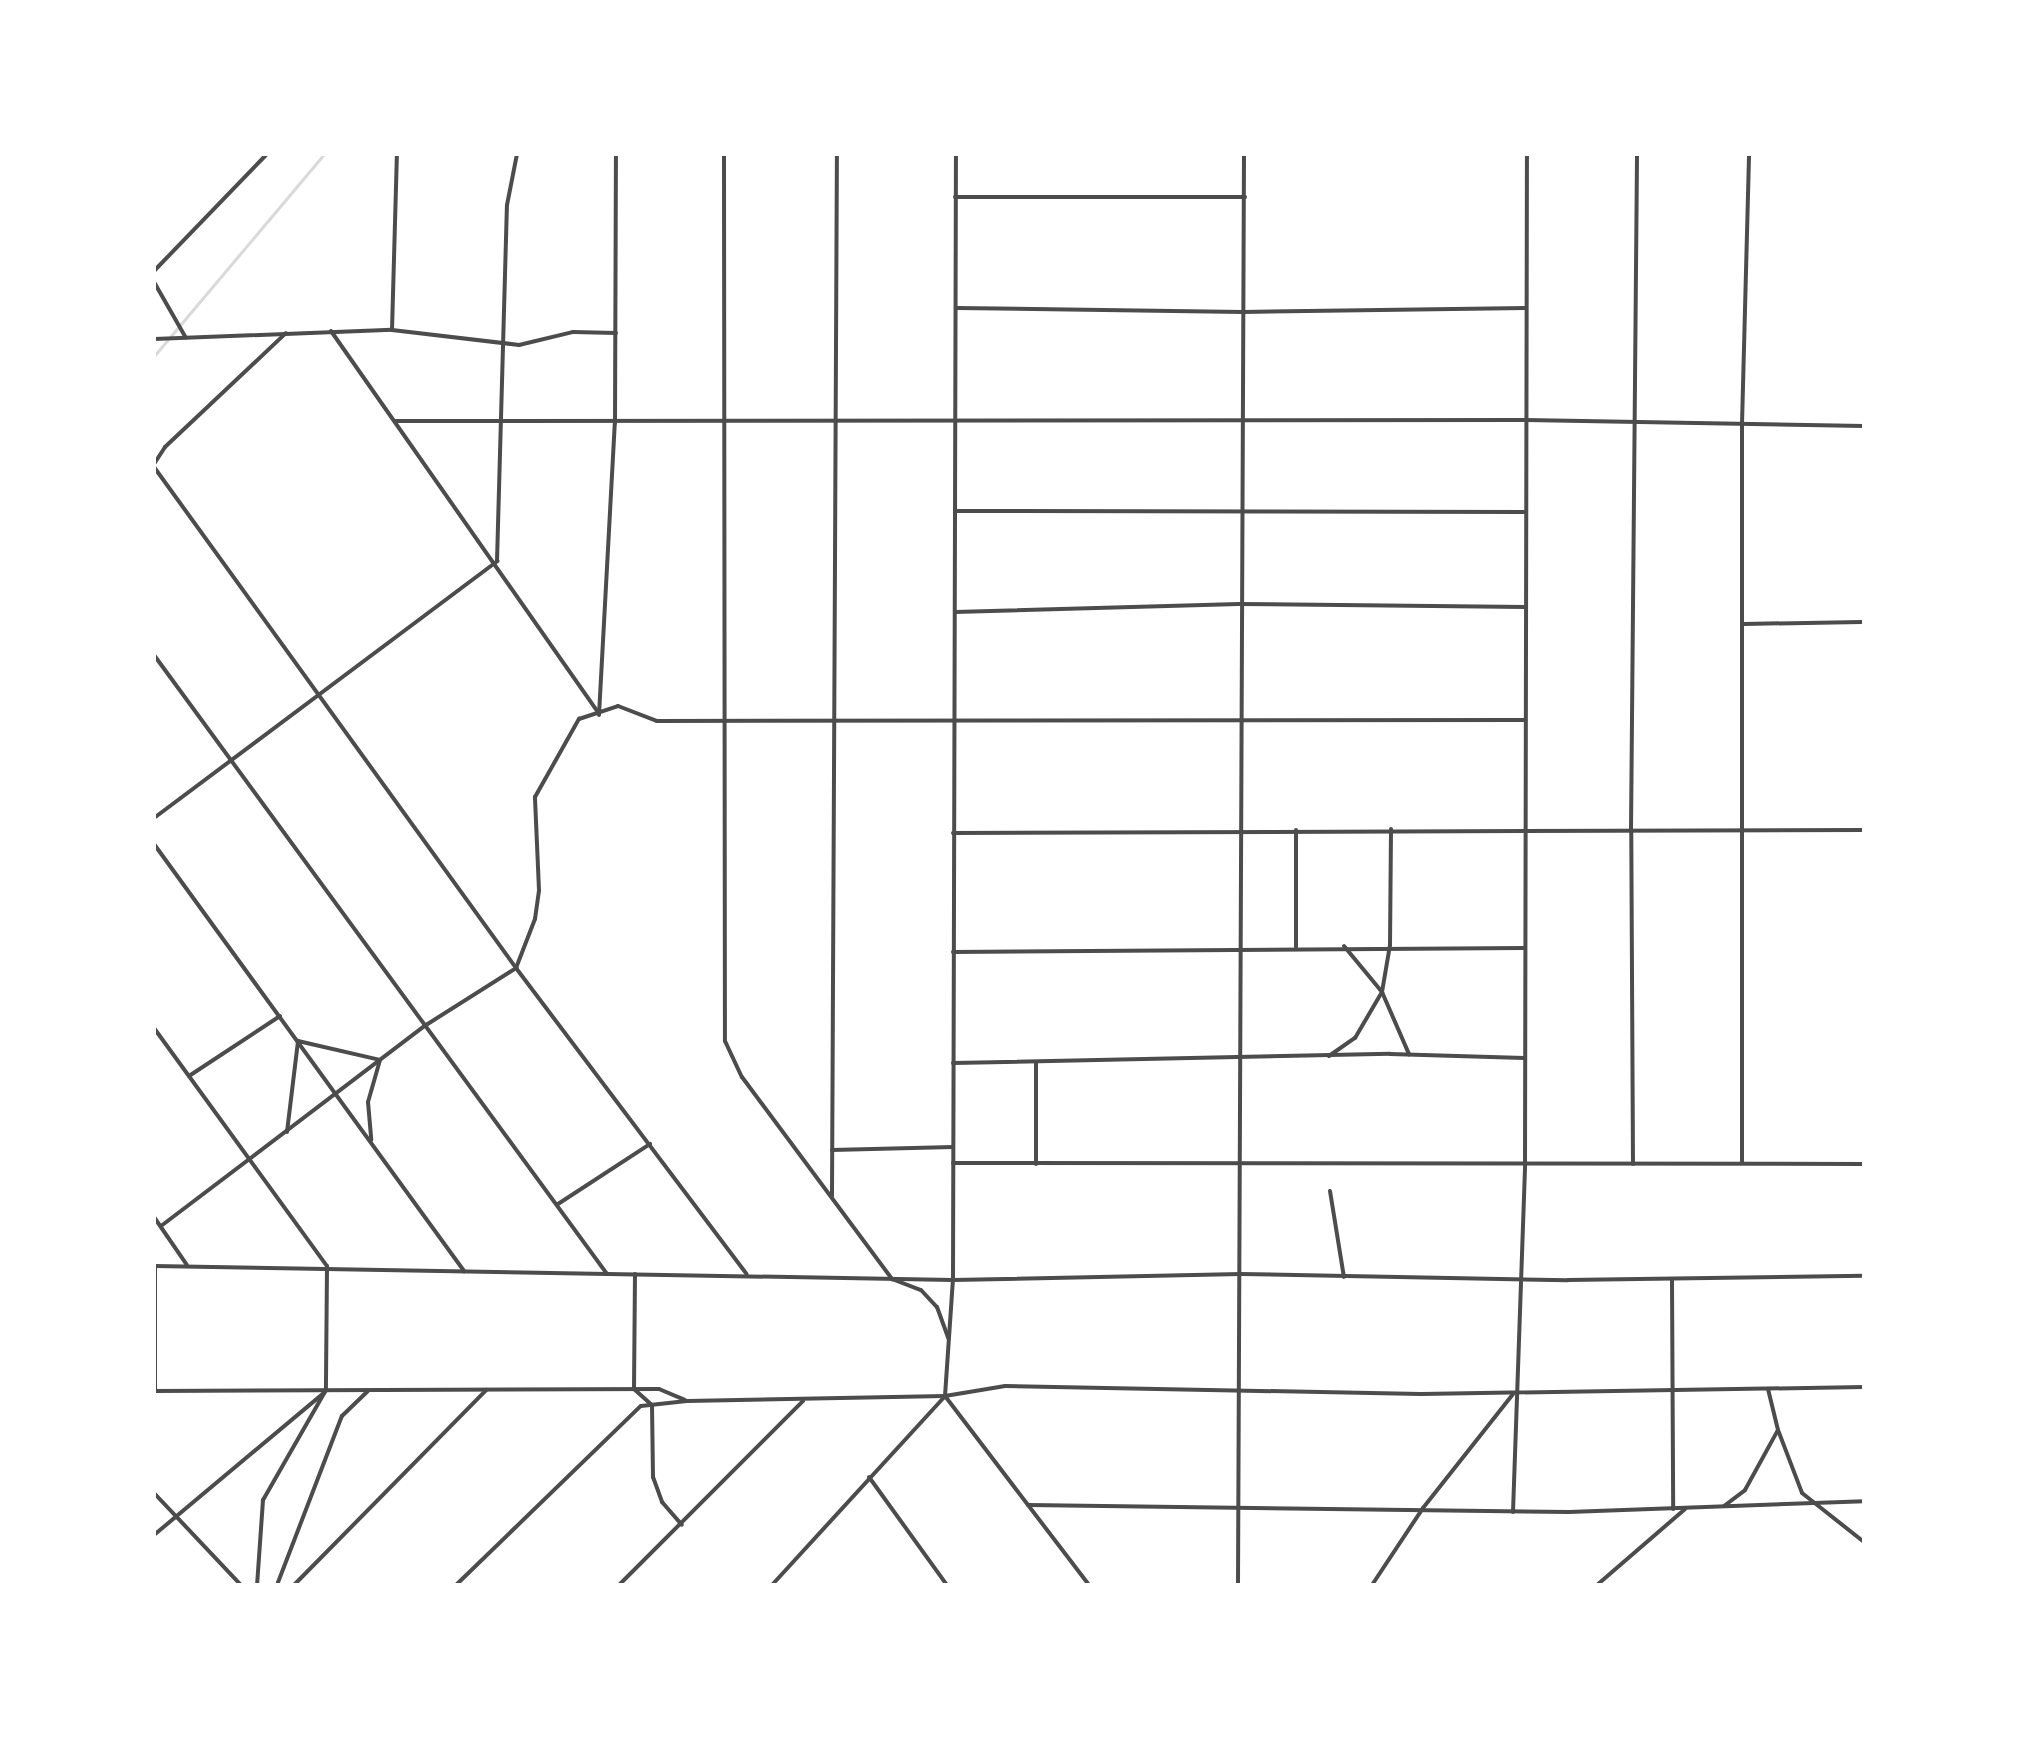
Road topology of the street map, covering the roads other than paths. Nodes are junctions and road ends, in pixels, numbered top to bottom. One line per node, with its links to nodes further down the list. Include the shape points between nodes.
1 (267, 154): 15 (street)
2 (397, 154): 20 (street)
3 (517, 154): 26 (street, via 507,205)
4 (616, 154): 23 (street)
5 (724, 154): 28 (street)
6 (837, 154): 27 (street)
7 (956, 154): 12 (street)
8 (1244, 154): 13 (street)
9 (1527, 154): 18 (street)
10 (1637, 154): 33 (street)
11 (1749, 154): 36 (street)
12 (955, 197): 13 (street); 17 (street)
13 (1245, 197): 19 (street)
14 (1864, 243): 37 (street)
15 (154, 271)
16 (154, 282): 24 (street)
17 (956, 308): 19 (street); 29 (street)
18 (1526, 308): 19 (street); 30 (street)
19 (1243, 312): 35 (street)
20 (392, 330): 22 (street); 26 (street, via 461,335)
21 (288, 331): 22 (street); 24 (street); 38 (street)
22 (331, 331): 31 (street)
23 (616, 333): 26 (street, via 573,332); 34 (street)
24 (186, 338): 25 (street)
25 (154, 339)
26 (503, 345): 32 (street)
27 (836, 419): 28 (street); 29 (street); 55 (street)
28 (725, 420): 34 (street); 52 (street)
29 (954, 420): 35 (street); 39 (street)
30 (1526, 420): 33 (street); 35 (street); 40 (street)
31 (395, 421): 32 (street); 42 (street)
32 (501, 421): 34 (street); 42 (street)
33 (1634, 421): 36 (street); 65 (street)
34 (615, 423): 50 (street)
35 (1243, 424): 41 (street)
36 (1742, 424): 37 (street); 47 (street)
37 (1863, 426): 46 (street)
38 (154, 465): 49 (street)
39 (955, 511): 41 (street); 45 (street)
40 (1526, 512): 41 (street); 44 (street)
41 (1241, 514): 43 (street)
42 (497, 561): 49 (street); 50 (street)
43 (1239, 604): 44 (street); 45 (street); 51 (street)
44 (1525, 607): 54 (street)
45 (955, 612): 53 (street)
46 (1862, 622): 47 (street); 57 (street)
47 (1743, 624): 63 (street)
48 (154, 655): 56 (street)
49 (319, 695): 56 (street); 74 (street)
50 (599, 715): 52 (street, via 618,706 657,721); 74 (street, via 579,719 535,797 539,890 535,919)
51 (1239, 718): 53 (street); 54 (street); 61 (street)
52 (728, 720): 55 (street); 103 (street, via 725,1041 742,1077)
53 (955, 720): 55 (street); 66 (street)
54 (1524, 720): 60 (street)
55 (838, 722): 93 (street)
56 (233, 759): 58 (street); 77 (street)
57 (1864, 781)
58 (154, 818)
59 (1391, 829): 60 (street); 62 (street); 68 (street)
60 (1524, 829): 65 (street); 72 (street)
61 (1238, 830): 62 (street); 66 (street); 71 (street)
62 (1296, 830): 70 (street)
63 (1745, 830): 64 (street); 65 (street); 96 (street)
64 (1864, 830)
65 (1631, 831): 99 (street)
66 (953, 833): 73 (street)
67 (154, 844): 76 (street)
68 (1390, 945): 69 (street); 72 (street); 75 (street)
69 (1344, 946): 70 (street); 75 (street)
70 (1296, 947): 71 (street)
71 (1239, 948): 73 (street); 84 (street)
72 (1524, 948): 82 (street)
73 (953, 952): 86 (street)
74 (516, 968): 77 (street); 91 (street)
75 (1382, 992): 80 (street); 81 (street, via 1355,1038)
76 (280, 1016): 79 (street); 87 (street)
77 (426, 1025): 83 (street); 104 (street)
78 (154, 1028): 87 (street)
79 (298, 1041): 83 (street); 88 (street); 89 (street)
80 (1409, 1054): 81 (street); 82 (street)
81 (1329, 1056): 84 (street)
82 (1524, 1058): 98 (street)
83 (380, 1060): 88 (street); 90 (street, via 368,1102)
84 (1240, 1060): 85 (street); 101 (street)
85 (1036, 1062): 86 (street); 97 (street)
86 (953, 1063): 92 (street)
87 (189, 1076): 94 (street)
88 (336, 1094): 89 (street); 90 (street)
89 (287, 1132): 94 (street)
90 (371, 1142): 110 (street)
91 (650, 1144): 104 (street); 114 (street)
92 (953, 1147): 93 (street); 95 (street)
93 (832, 1150): 103 (street)
94 (250, 1161): 106 (street); 109 (street)
95 (953, 1163): 97 (street); 119 (street)
96 (1742, 1163): 99 (street); 100 (street)
97 (1036, 1164): 101 (street)
98 (1525, 1164): 99 (street); 101 (street); 118 (street)
99 (1633, 1164)
100 (1864, 1164)
101 (1240, 1165): 113 (street)
102 (1330, 1191): 116 (street)
103 (832, 1196): 117 (street)
104 (557, 1205): 111 (street)
105 (154, 1217): 106 (street)
106 (161, 1226): 107 (street)
107 (187, 1265): 108 (street); 109 (street)
108 (154, 1266): 129 (street)
109 (327, 1266): 110 (street); 126 (street)
110 (464, 1271): 111 (street)
111 (607, 1274): 112 (street)
112 (635, 1274): 114 (street); 124 (street)
113 (1241, 1274): 116 (street); 119 (street); 123 (street)
114 (747, 1275): 117 (street)
115 (1864, 1276): 120 (street)
116 (1344, 1277): 118 (street)
117 (892, 1279): 119 (street); 121 (street, via 921,1290 937,1307)
118 (1521, 1279): 120 (street); 131 (street)
119 (953, 1280): 121 (street)
120 (1672, 1280): 130 (street)
121 (949, 1341): 132 (street)
122 (1864, 1387): 125 (street)
123 (1239, 1388): 131 (street); 132 (street, via 1005,1386); 142 (street)
124 (634, 1389): 128 (street); 133 (street, via 659,1389); 135 (street)
125 (1768, 1389): 130 (street); 136 (street)
126 (326, 1390): 127 (street); 129 (street); 148 (street); 153 (street, via 263,1500)
127 (370, 1390): 128 (street); 154 (street, via 342,1416)
128 (486, 1390): 155 (street)
129 (154, 1391)
130 (1672, 1391): 131 (street); 145 (street)
131 (1513, 1393): 144 (street); 147 (street)
132 (945, 1396): 134 (street); 137 (street); 141 (street)
133 (687, 1401): 134 (street); 135 (street)
134 (803, 1401): 149 (street)
135 (652, 1405): 149 (street, via 653,1477 662,1502); 156 (street, via 641,1406)
136 (1778, 1430): 140 (street, via 1802,1493); 143 (street, via 1745,1490)
137 (869, 1477): 158 (street); 159 (street)
138 (154, 1493): 148 (street)
139 (1864, 1501): 140 (street)
140 (1815, 1503): 143 (street); 151 (street)
141 (1028, 1505): 142 (street); 160 (street)
142 (1238, 1507): 144 (street); 161 (street)
143 (1722, 1507): 146 (street)
144 (1423, 1508): 147 (street); 162 (street)
145 (1673, 1509): 146 (street); 147 (street)
146 (1685, 1509): 163 (street)
147 (1513, 1512)
148 (174, 1513): 150 (street); 152 (street)
149 (682, 1525): 157 (street)
150 (154, 1535)
151 (1864, 1542)
152 (241, 1585)
153 (257, 1585)
154 (277, 1585)
155 (294, 1585)
156 (456, 1585)
157 (619, 1585)
158 (772, 1585)
159 (947, 1585)
160 (1089, 1585)
161 (1238, 1585)
162 (1372, 1585)
163 (1597, 1585)

